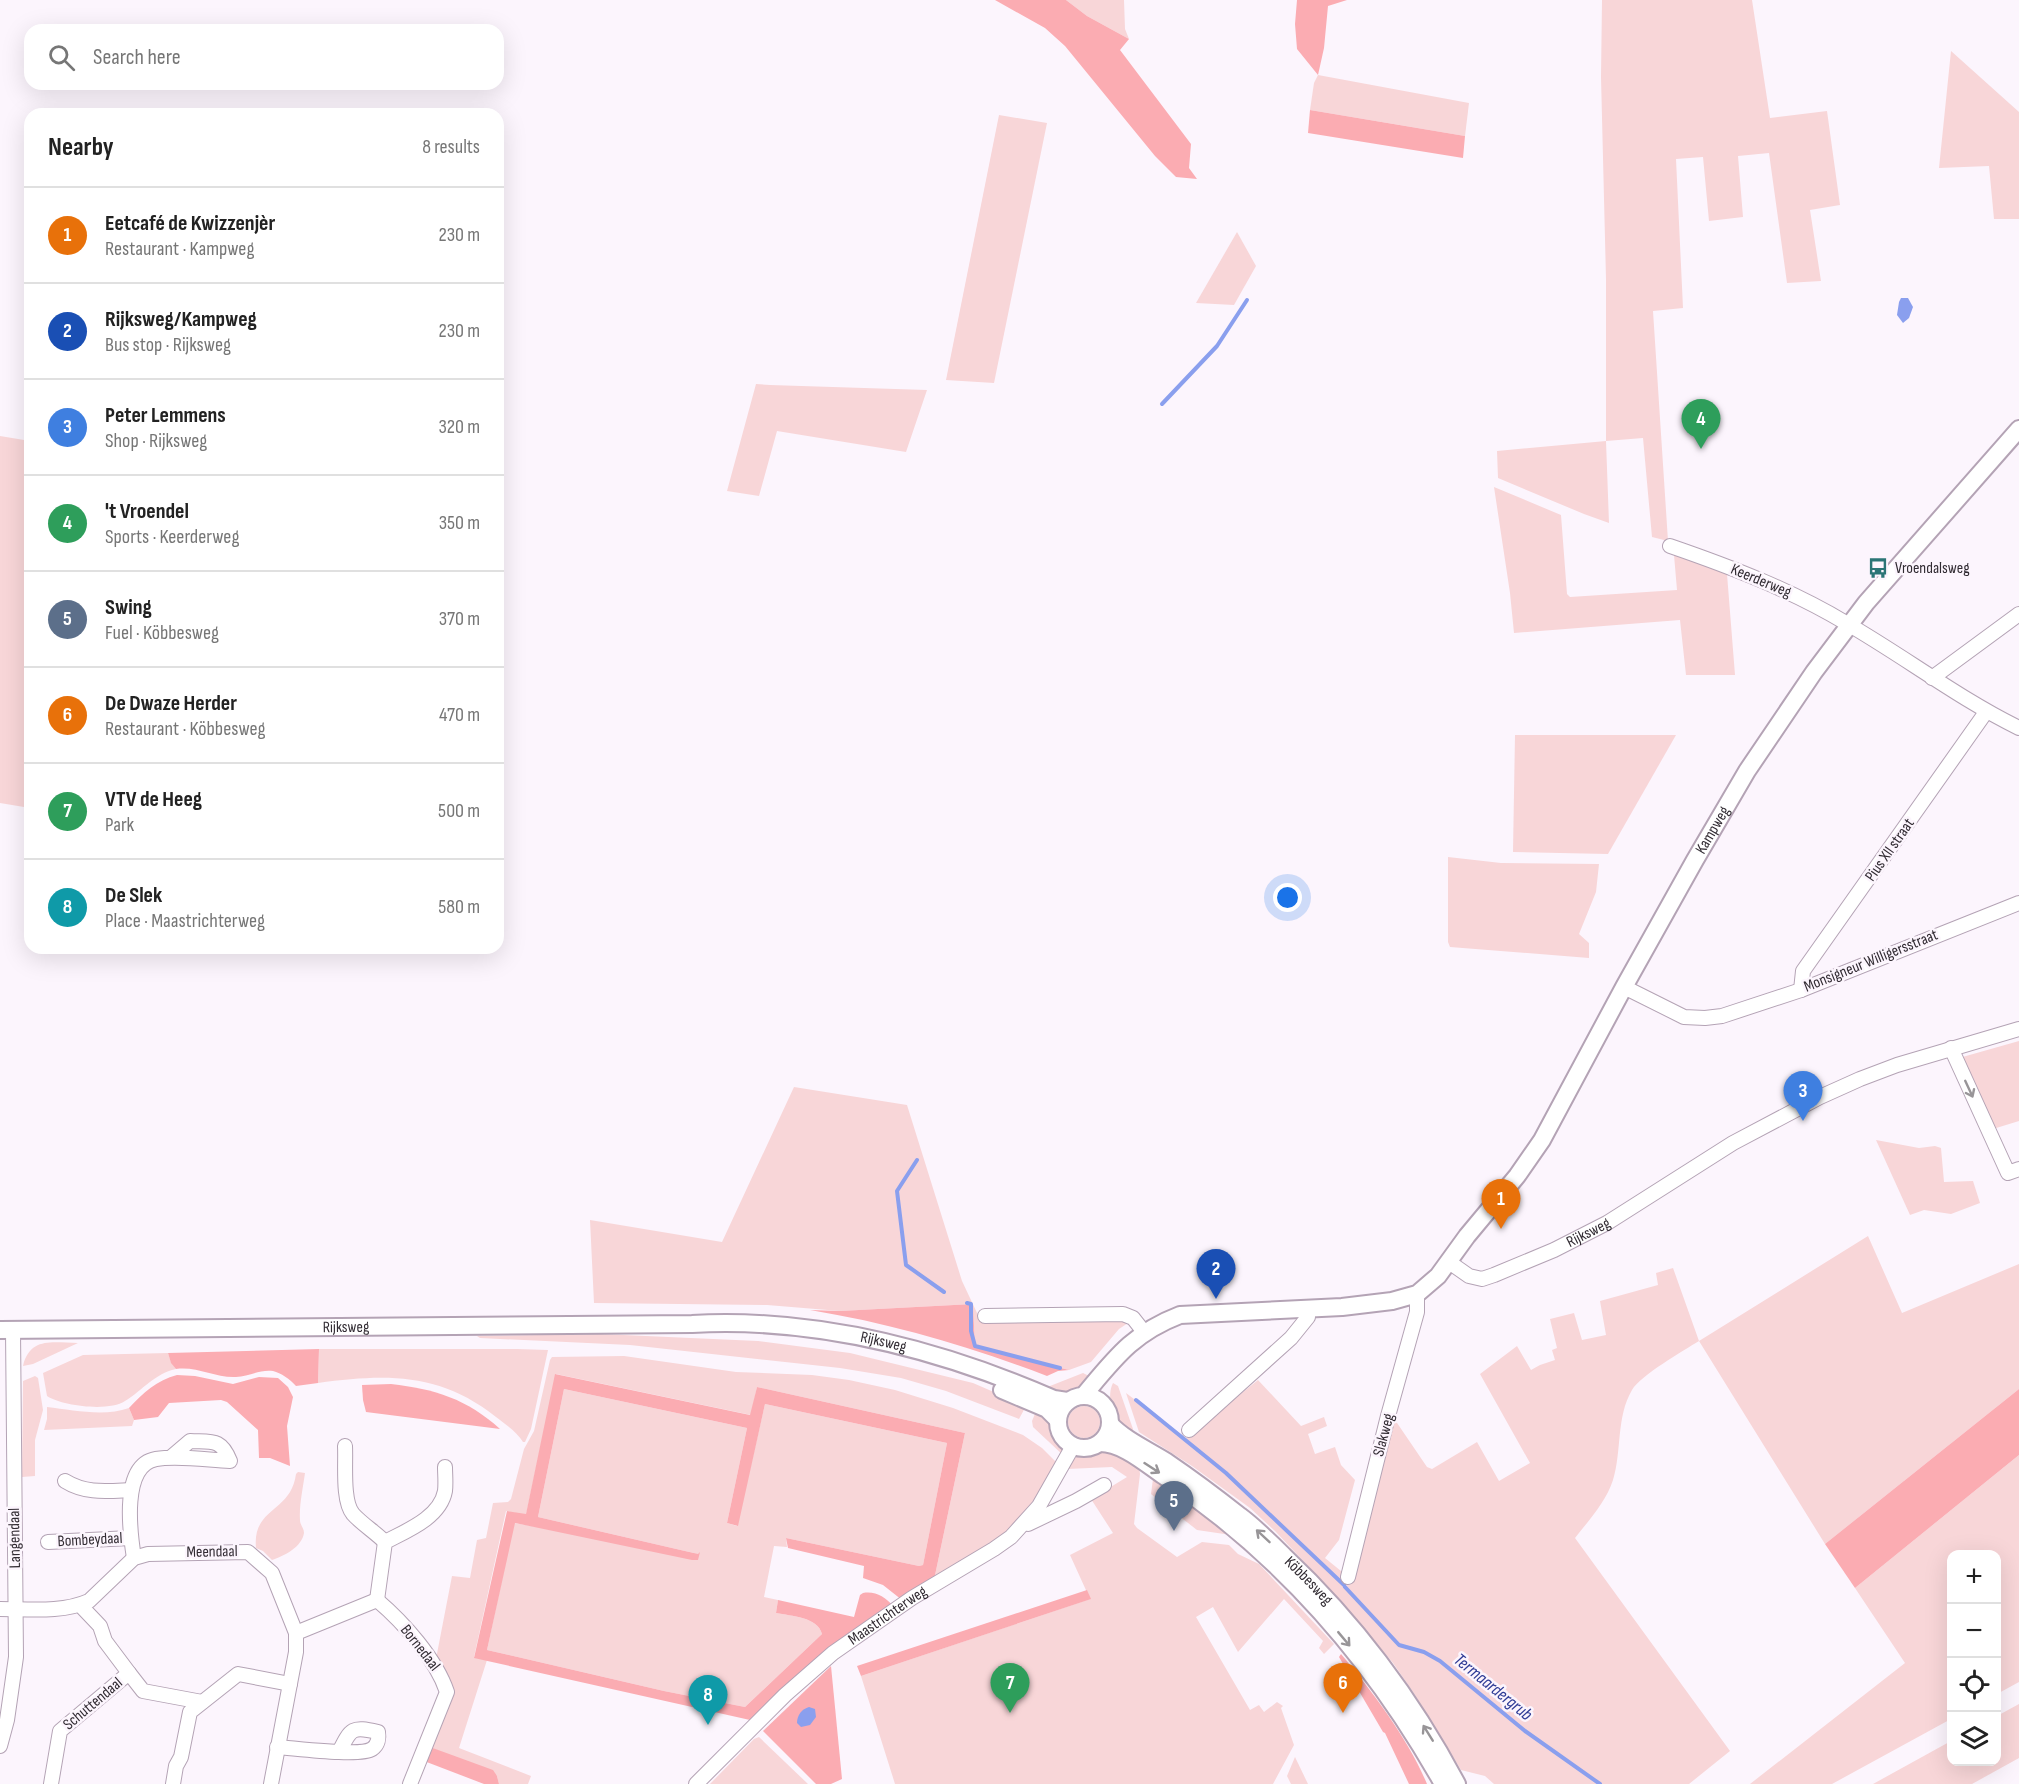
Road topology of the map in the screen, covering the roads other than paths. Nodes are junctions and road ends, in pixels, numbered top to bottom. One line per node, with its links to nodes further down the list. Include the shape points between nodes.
1 (2019, 429): 4 (main road, Kampweg)
2 (1670, 546): 4 (street, Keerderweg, via 1784,589)
3 (2019, 614): 5 (street)
4 (1848, 624): 5 (street); 9 (main road, Kampweg, via 1747,771)
5 (1932, 678): 6 (street)
6 (1986, 712): 7 (street); 10 (street, Pius XII straat, via 1803,971)
7 (2019, 728)
8 (2019, 903): 10 (street, Monsigneur Willigersstraat)
9 (1624, 987): 10 (street, Monsigneur Willigersstraat, via 1684,1017 1705,1018); 14 (main road, Kampweg, via 1542,1140)
10 (1801, 990)
11 (2019, 1029): 12 (street, Rijksweg)
12 (1951, 1048): 13 (street, one-way to 13, via 2008,1173); 14 (street, Rijksweg, via 1860,1079 1810,1102 1733,1143 1607,1224 1554,1250 1482,1279 1469,1276)
13 (2019, 1169)
14 (1449, 1262): 15 (main road)
15 (1417, 1294): 16 (main road, via 1392,1301); 41 (street, Slakweg, via 1418,1312)
16 (1308, 1309): 20 (main road, via 1187,1314); 27 (street, via 1308,1317 1291,1338)
17 (985, 1316): 20 (street, via 1123,1314)
18 (692, 1324): 19 (main road, Rijksweg); 23 (main road, Rijksweg, via 784,1326 865,1337 942,1356); 25 (main road, Rijksweg, via 829,1339 909,1356 1047,1409)
19 (7, 1330): 44 (street, Langendaal)
20 (1144, 1332): 21 (main road)
21 (1125, 1348): 22 (main road); 24 (main road, via 1105,1389)
22 (1084, 1395): 23 (main road); 24 (main road)
23 (1067, 1401): 25 (main road)
24 (1103, 1403): 26 (main road)
25 (1058, 1420): 30 (main road, via 1061,1435)
26 (1110, 1424): 28 (main road); 53 (main road, Köbbesweg, one-way to 26, via 1420,1720 1389,1674 1302,1573 1225,1504)
27 (1189, 1430)
28 (1100, 1443): 30 (main road, via 1087,1448); 53 (main road, Köbbesweg, one-way to 53, via 1115,1446 1185,1490 1281,1570 1371,1672)
29 (345, 1446): 39 (street, via 347,1504)
30 (1073, 1446): 36 (street, Maastrichterweg, via 1040,1506)
31 (170, 1458): 35 (street, via 146,1463)
32 (445, 1467): 39 (street, via 445,1491 436,1510)
33 (65, 1481): 35 (street, via 91,1491)
34 (1104, 1485): 36 (street)
35 (130, 1490): 37 (street, Bombeydaal)
36 (1020, 1528): 58 (street, Maastrichterweg, via 994,1549 912,1598 833,1653)
37 (131, 1538): 38 (street, Bombeydaal); 40 (street, Bombeydaal)
38 (48, 1542)
39 (384, 1542): 42 (street)
40 (134, 1558): 43 (street); 46 (street, Meendaal, via 148,1554 248,1552 272,1573)
41 (1348, 1577)
42 (377, 1600): 46 (street); 57 (street, Bornedaal, via 431,1661 447,1692)
43 (80, 1605): 44 (street); 47 (street, Schuttendaal, via 100,1626 105,1641)
44 (16, 1609): 45 (street); 50 (street, Langendaal, via 16,1657)
45 (0, 1610)
46 (296, 1633): 48 (street, Meendaal)
47 (129, 1673): 49 (street, via 143,1691); 54 (street, Schuttendaal, via 60,1731)
48 (290, 1684): 49 (street, via 238,1674); 51 (street, Meendaal)
49 (202, 1702): 55 (street, via 190,1712)
50 (0, 1746)
51 (277, 1747): 52 (street); 56 (street, Meendaal)
52 (339, 1752)
53 (1449, 1782)
54 (51, 1784)
55 (173, 1784)
56 (271, 1784)
57 (410, 1784)
58 (696, 1784)

